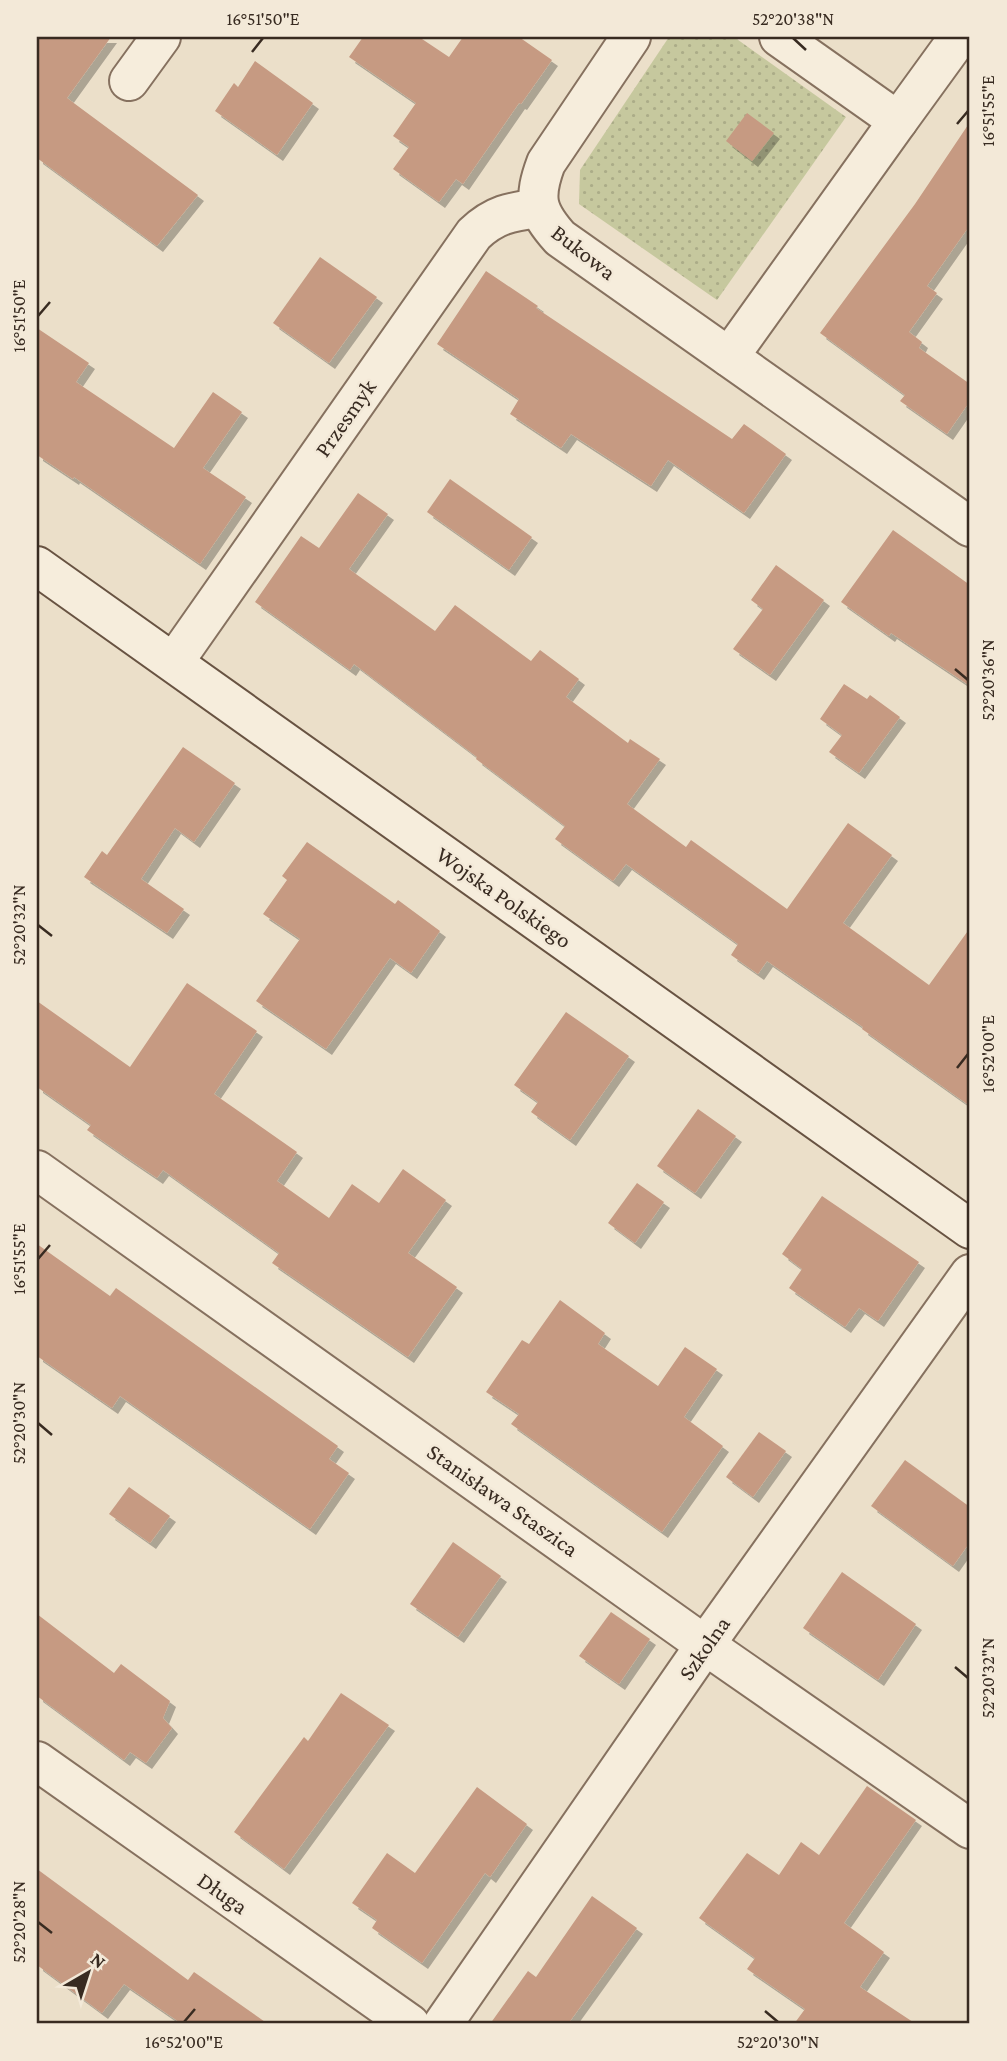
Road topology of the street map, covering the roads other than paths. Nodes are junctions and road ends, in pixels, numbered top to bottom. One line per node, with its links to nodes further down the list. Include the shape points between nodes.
1 (161, 37): 5 (street)
2 (631, 37): 7 (street, Bukowa, via 546,163 538,184)
3 (779, 37): 6 (street)
4 (959, 37): 6 (street)
5 (129, 81)
6 (898, 121): 8 (street)
7 (539, 208): 8 (street, Bukowa, via 560,238); 11 (street, Przesmyk, via 506,213 487,221 474,234)
8 (729, 357): 9 (street, Bukowa)
9 (970, 527)
10 (37, 566): 11 (street, Wojska Polskiego)
11 (174, 662): 13 (street, Wojska Polskiego)
12 (37, 1170): 15 (street, Stanisława Staszica)
13 (970, 1229)
14 (970, 1274): 15 (street, Szkolna)
15 (705, 1644): 17 (street, Stanisława Staszica); 19 (street, Szkolna)
16 (37, 1761): 18 (street, Długa)
17 (970, 1829)
18 (410, 2024)
19 (443, 2024)

